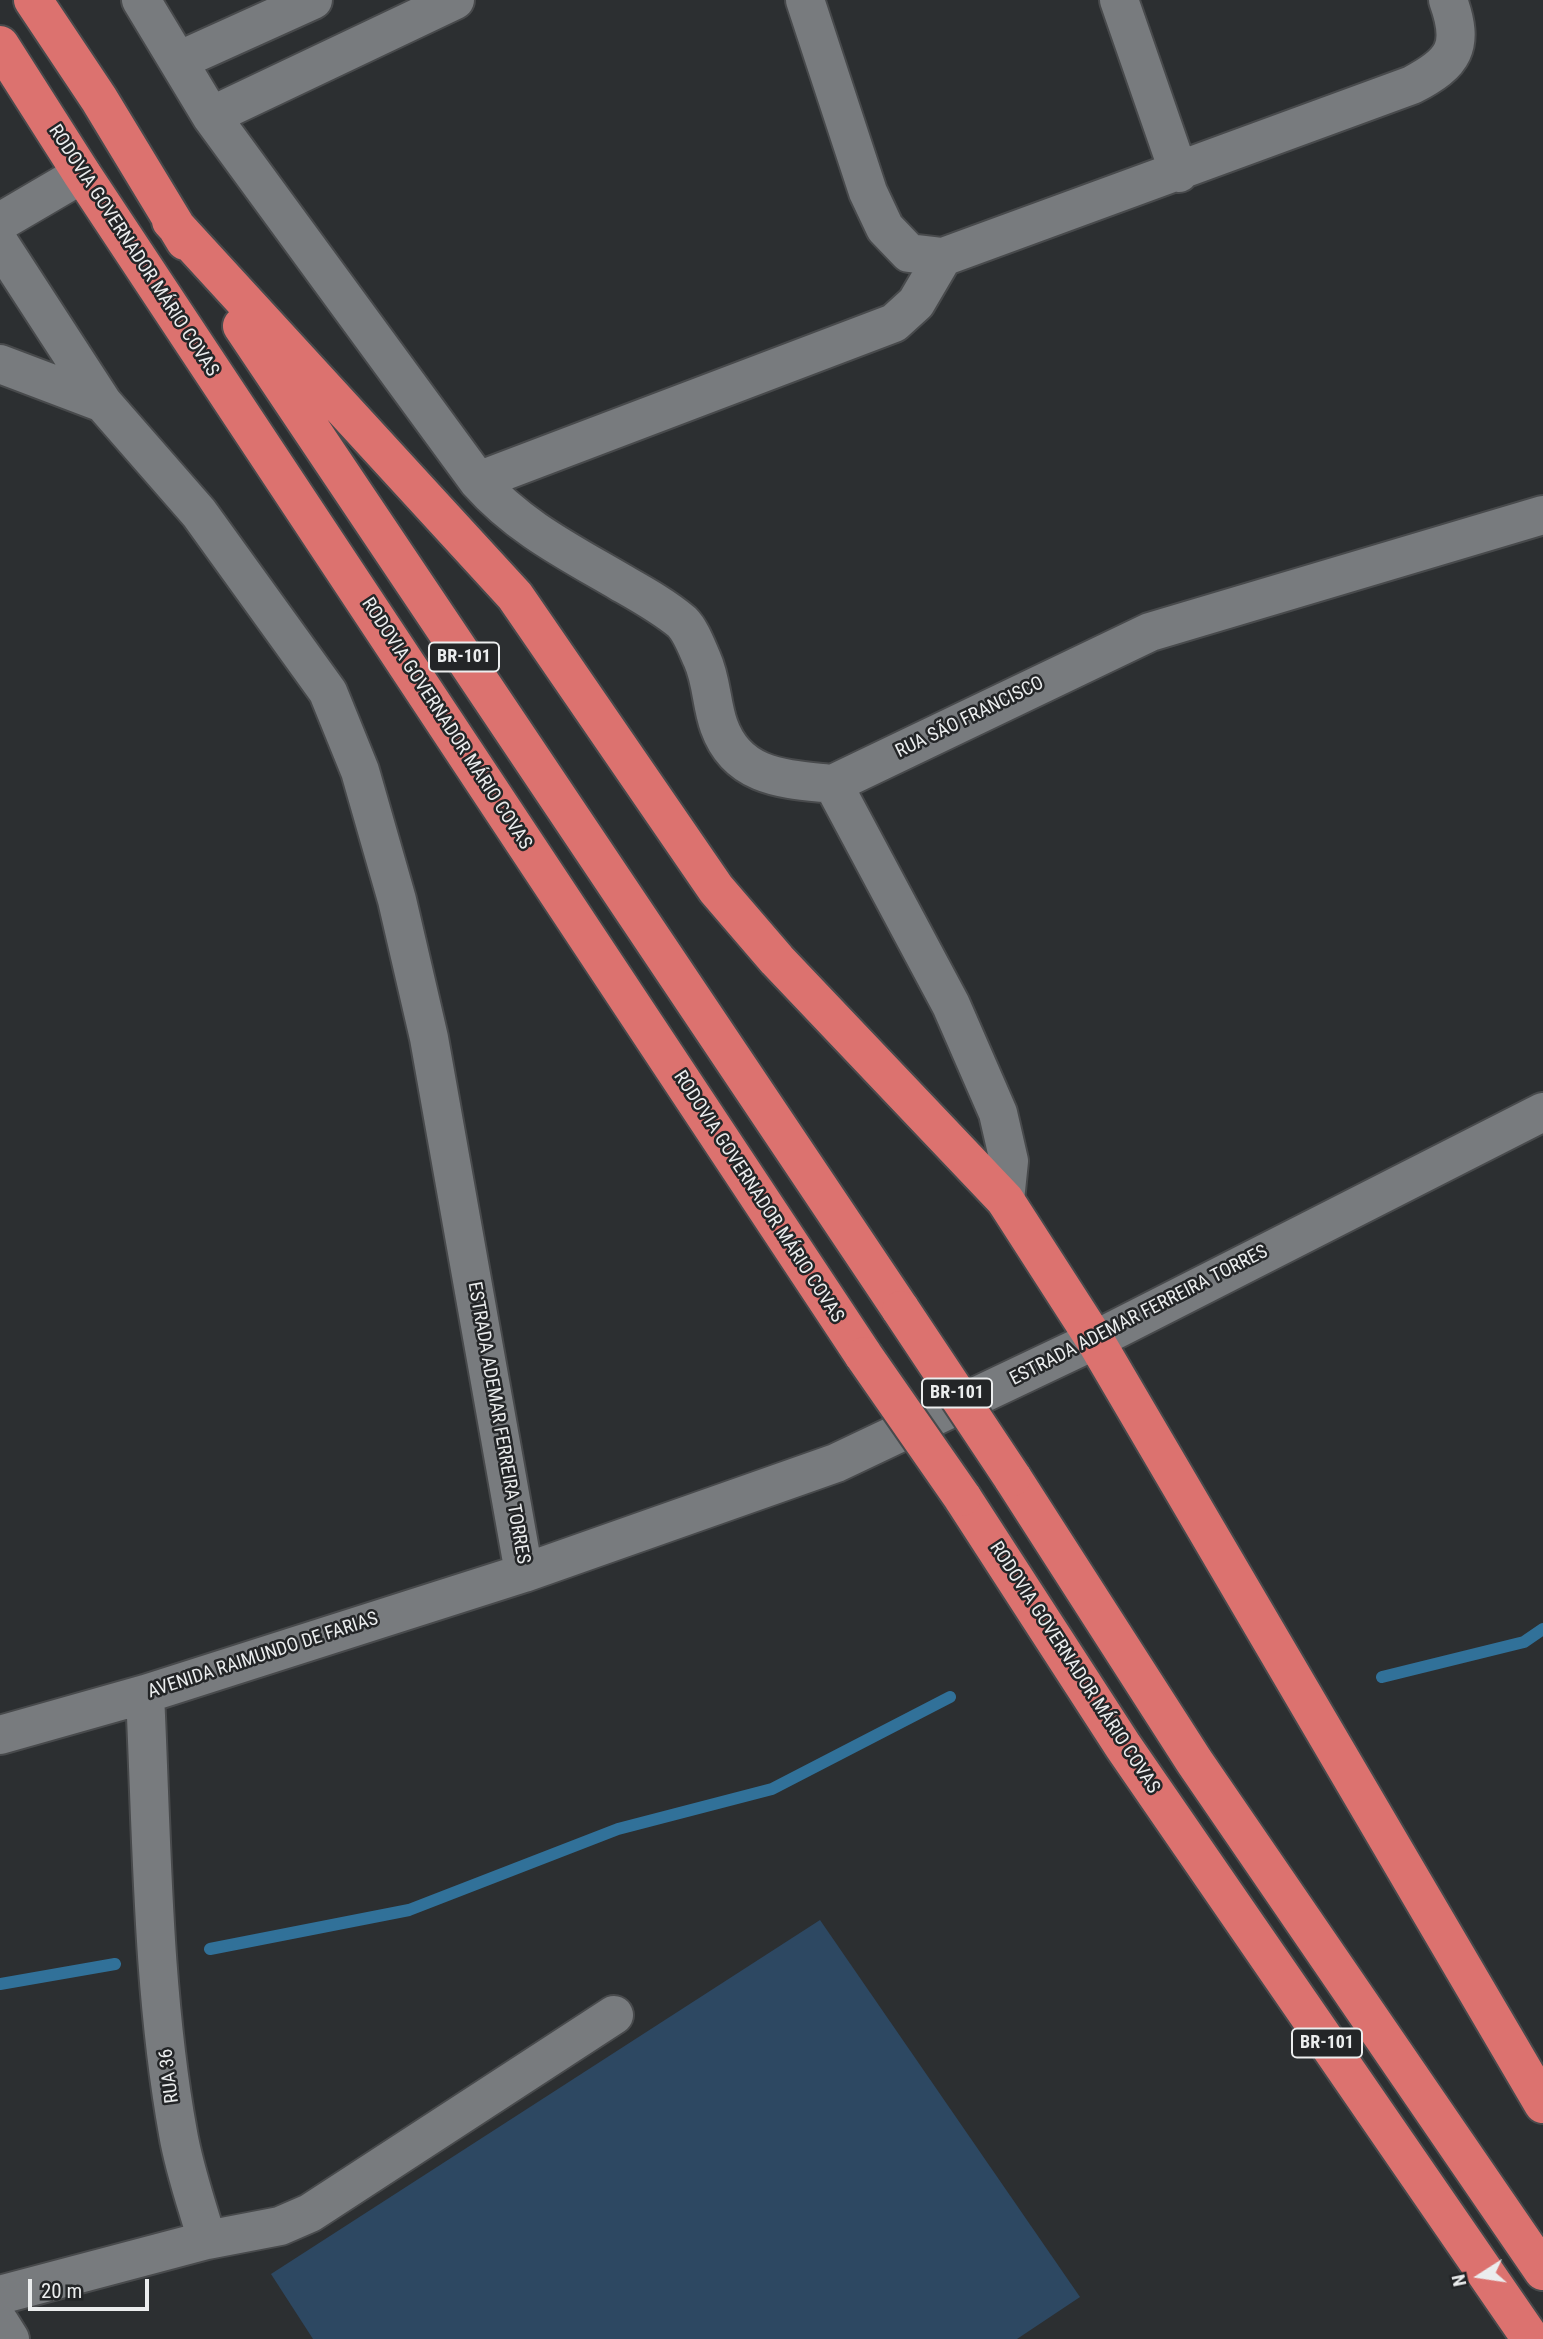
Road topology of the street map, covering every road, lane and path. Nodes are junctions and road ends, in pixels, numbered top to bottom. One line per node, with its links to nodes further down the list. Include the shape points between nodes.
1 (33, 0): 13 (highway, BR-101)
2 (141, 0): 9 (street)
3 (313, 0): 9 (street)
4 (456, 0): 10 (street)
5 (805, 0): 16 (street, via 868,192 885,228 909,253)
6 (1119, 0): 11 (street)
7 (1448, 0): 11 (street, via 1455,19 1455,46 1440,70 1412,85)
8 (0, 45): 12 (highway, RODOVIA GOVERNADOR MÁRIO COVAS / BR-101)
9 (178, 61): 10 (street)
10 (211, 116): 19 (street)
11 (1179, 173): 16 (street)
12 (82, 174): 14 (street); 35 (highway, RODOVIA GOVERNADOR MÁRIO COVAS / BR-101, bridge, via 1124,1746)
13 (172, 221): 23 (highway, via 515,596 716,889 777,960); 31 (highway, BR-101, bridge, via 1012,1477 1195,1761)
14 (0, 222)
15 (0, 244): 18 (street)
16 (943, 257): 19 (street, via 916,303 894,323)
17 (0, 364): 18 (street, ESTRADA ADEMAR FERREIRA TORRES)
18 (103, 403): 25 (street, ESTRADA ADEMAR FERREIRA TORRES, via 199,513 283,626 328,692 360,771 429,1038)
19 (478, 481): 21 (street, via 504,510 534,532 661,606 684,625 710,677 719,725 731,749 750,766 772,777)
20 (1543, 515): 21 (street, RUA SÃO FRANCISCO, via 1150,632)
21 (833, 784): 23 (street, via 951,1005 999,1113 1009,1161)
22 (1543, 1112): 24 (street, ESTRADA ADEMAR FERREIRA TORRES)
23 (1005, 1200): 24 (highway)
24 (1095, 1340): 25 (street, ESTRADA ADEMAR FERREIRA TORRES, via 836,1463); 29 (highway)
25 (524, 1573): 26 (street, AVENIDA RAIMUNDO DE FARIAS)
26 (145, 1694): 27 (street, AVENIDA RAIMUNDO DE FARIAS); 30 (street, RUA 36, via 158,1962 170,2089 178,2137)
27 (0, 1735)
28 (614, 2015): 30 (street, via 310,2213 280,2226)
29 (1543, 2104)
30 (207, 2240): 32 (street)
31 (1543, 2271)
32 (0, 2295)
33 (0, 2323): 34 (street)
34 (10, 2339)
35 (1531, 2339)

